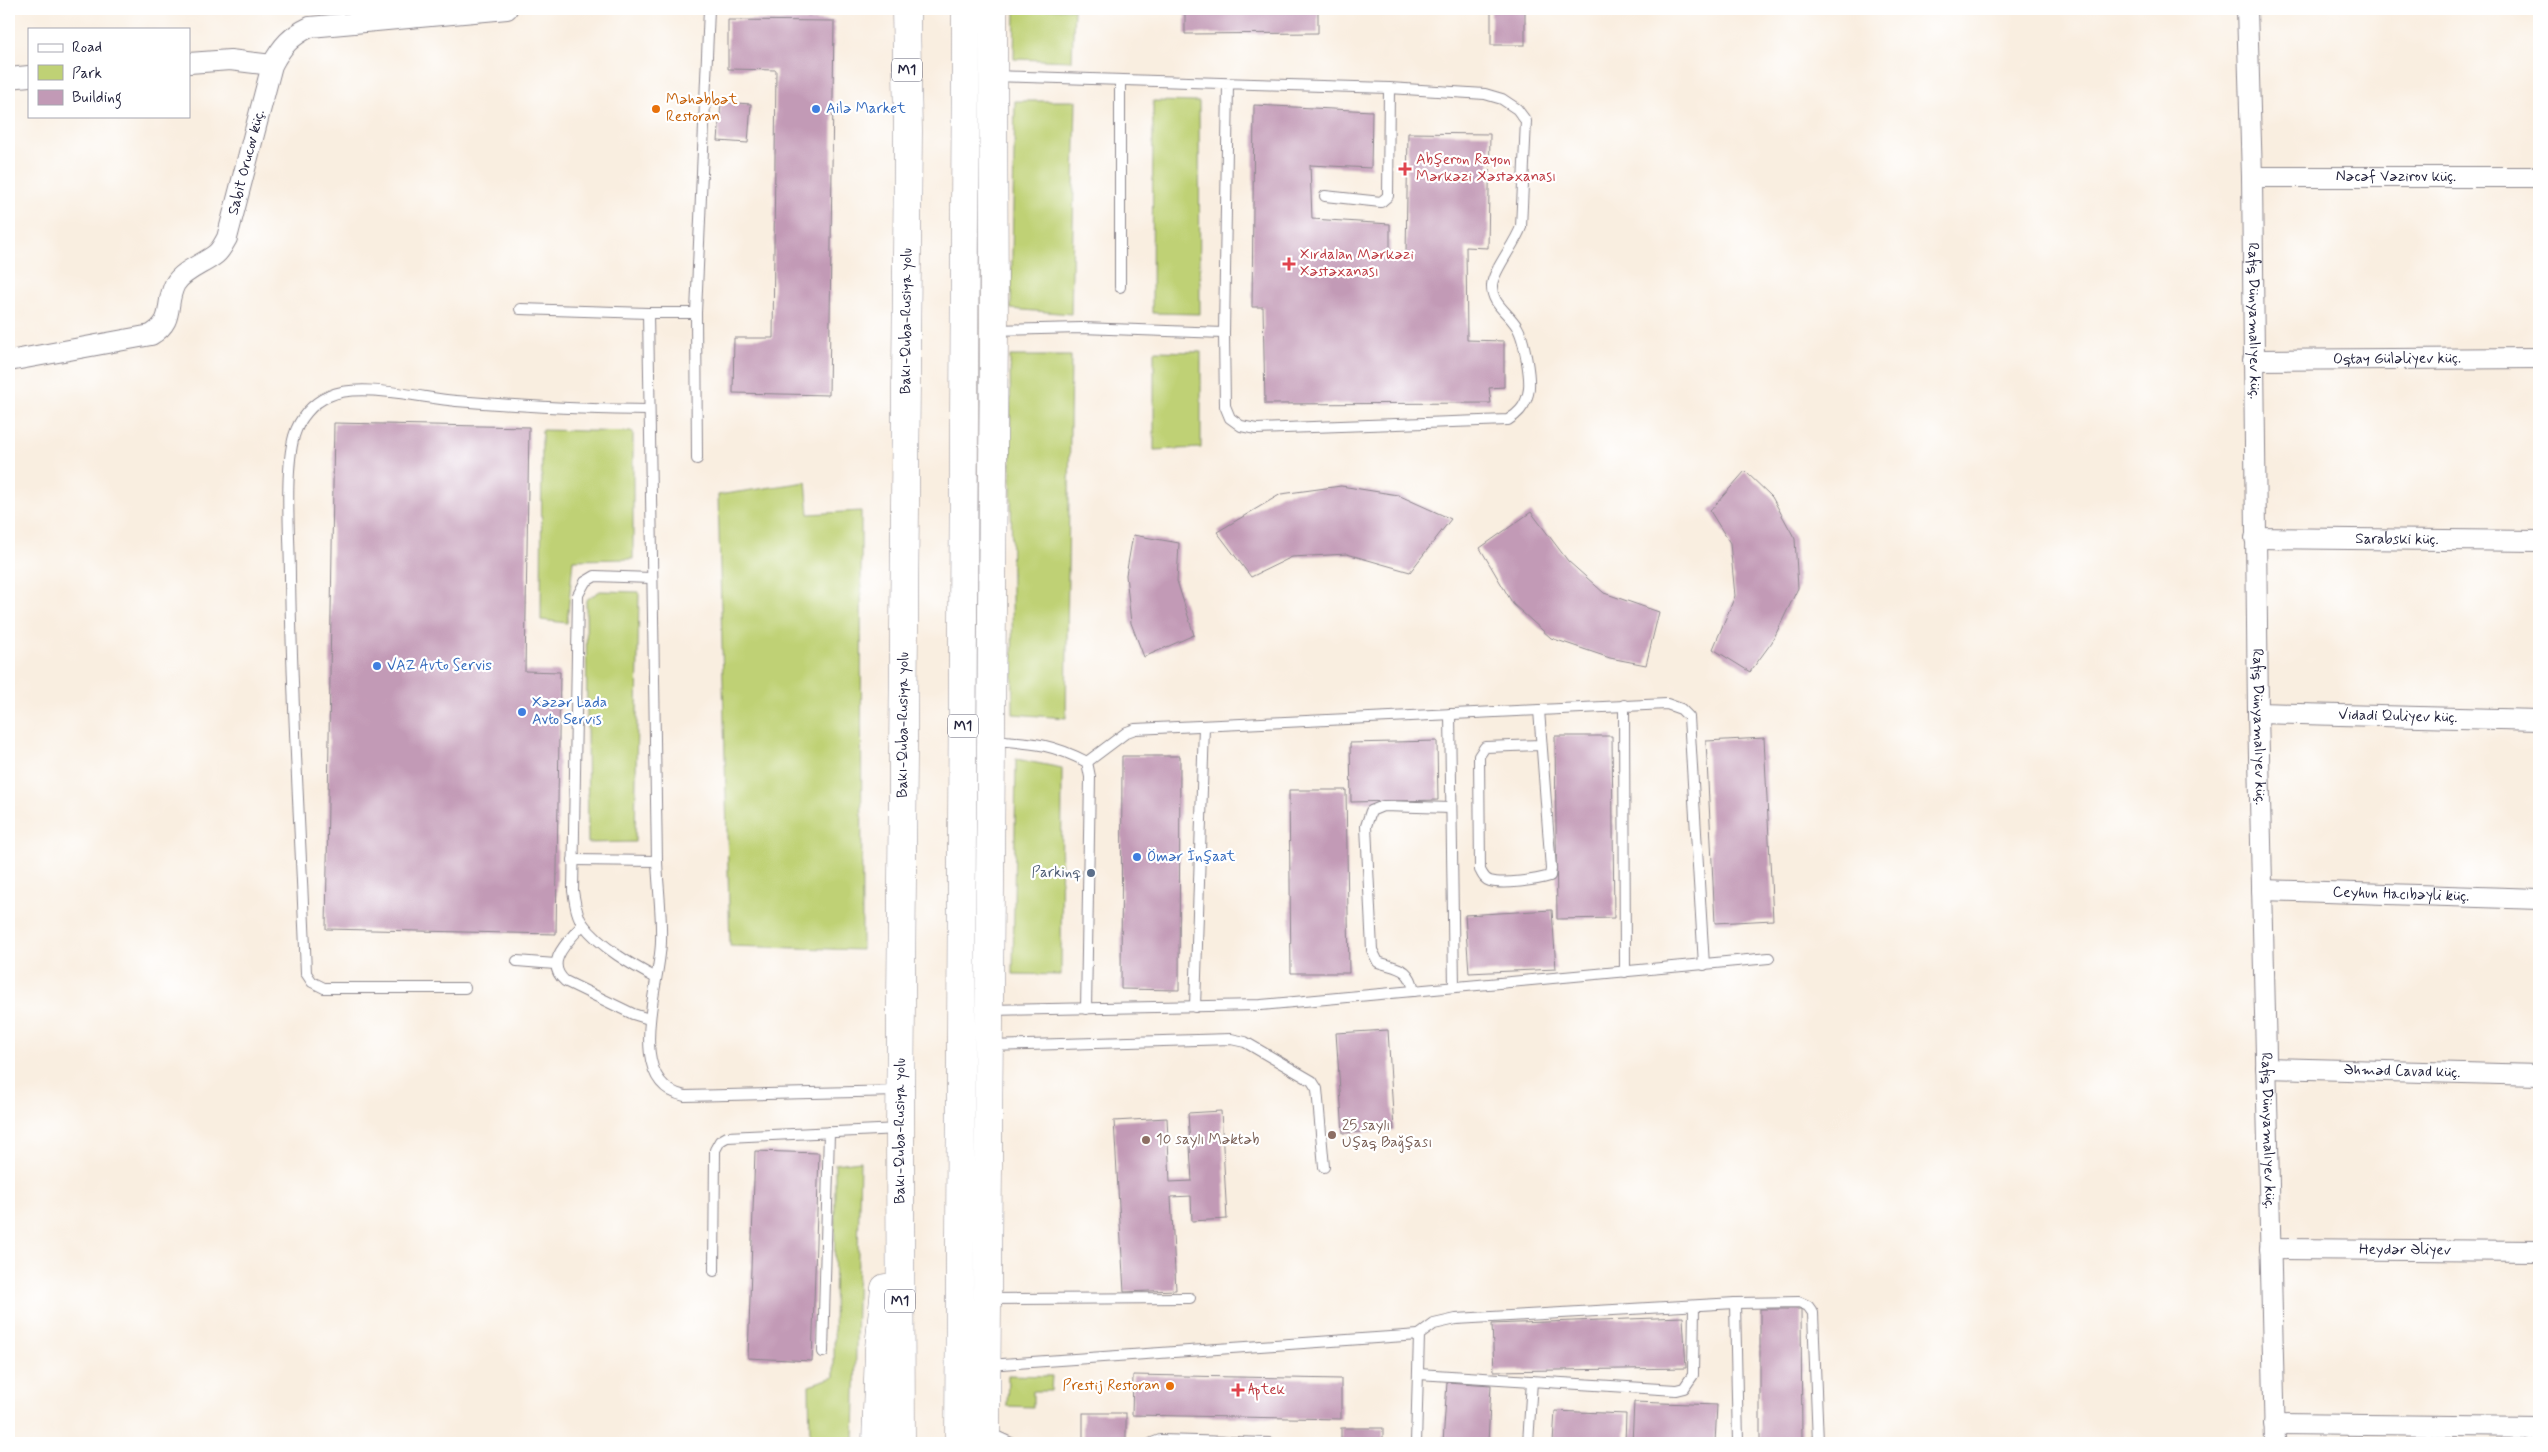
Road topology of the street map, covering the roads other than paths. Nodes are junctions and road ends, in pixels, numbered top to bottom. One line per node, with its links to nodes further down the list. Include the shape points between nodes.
1 (507, 9): 8 (street, Sabit Orucov küç., via 310,27 293,35)
2 (709, 9): 20 (lane)
3 (906, 9): 63 (highway, Bakı-Quba-Rusiya yolu / M1, via 908,141)
4 (966, 9): 85 (highway, M1)
5 (993, 9): 10 (highway)
6 (2247, 9): 15 (street, Rafiq Dünyamalıyev küç.)
7 (190, 63): 8 (street, via 230,60)
8 (272, 65): 26 (street, Sabit Orucov küç., via 227,238 218,252 184,274 175,284 163,328 151,334)
9 (28, 76): 11 (street)
10 (993, 76): 12 (lane); 22 (highway)
11 (9, 78)
12 (1120, 81): 13 (lane); 18 (lane)
13 (1228, 84): 14 (lane); 23 (lane)
14 (1389, 88): 17 (lane, via 1388,196 1381,202); 23 (lane, via 1485,94 1502,99 1517,109 1526,121 1521,227 1493,278 1492,287 1496,302 1517,326 1524,343 1529,392 1518,414 1508,420 1256,429 1241,426 1230,418 1225,406)
15 (2252, 177): 16 (street, Nəcəf Vəzirov küç.); 25 (street, Rafiq Dünyamalıyev küç.)
16 (2539, 177)
17 (1325, 196)
18 (1120, 287)
19 (520, 309): 21 (lane)
20 (696, 313): 21 (lane); 28 (lane)
21 (648, 314): 27 (lane)
22 (994, 330): 23 (lane, via 1081,328); 38 (highway)
23 (1224, 333)
24 (2539, 358): 25 (street, Oqtay Güləliyev küç.)
25 (2253, 360): 29 (street, Rafiq Dünyamalıyev küç.)
26 (9, 361)
27 (648, 410): 31 (lane); 54 (lane, via 588,410 455,401 348,389 328,396 309,409 295,433 289,501 291,610 306,973 312,982 324,988)
28 (697, 459)
29 (2255, 538): 30 (street, Sarabski küç.); 34 (street, Rafiq Dünyamalıyev küç.)
30 (2539, 541)
31 (651, 578): 42 (lane, via 595,576 584,582 578,595); 43 (lane)
32 (1624, 705): 33 (lane); 50 (lane, via 1668,704 1689,717); 51 (lane)
33 (1539, 710): 35 (lane); 39 (lane)
34 (2258, 713): 36 (street, Vidadi Quliyev küç.); 44 (street, Rafiq Dünyamalıyev küç.)
35 (1450, 714): 37 (lane); 41 (lane)
36 (2539, 720)
37 (1204, 726): 40 (lane, via 1135,729); 56 (lane)
38 (991, 740): 40 (lane, via 1043,744); 58 (highway)
39 (1542, 744): 39 (lane, via 1550,876 1538,880 1492,882 1484,878 1480,870 1478,756 1485,747)
40 (1088, 762): 57 (lane)
41 (1451, 808): 53 (lane); 55 (lane, via 1383,806 1371,810 1366,826 1372,950 1378,962 1412,978)
42 (573, 860): 43 (lane); 46 (lane, via 573,891 576,910)
43 (657, 861): 52 (lane, via 662,943)
44 (2262, 890): 45 (street, Ceyhun Hacıbəyli küç.); 61 (street, Rafiq Dünyamalıyev küç.)
45 (2539, 899)
46 (583, 924): 49 (lane, via 563,948); 52 (lane, via 614,953)
47 (1769, 958): 50 (lane)
48 (517, 961): 49 (lane)
49 (555, 964): 59 (lane, via 557,974 565,981)
50 (1704, 965): 51 (lane)
51 (1625, 972): 53 (lane)
52 (656, 978): 59 (lane)
53 (1454, 987): 55 (lane)
54 (465, 988)
55 (1414, 991): 56 (lane, via 1261,1005)
56 (1195, 1006): 57 (lane)
57 (1086, 1008): 58 (lane)
58 (989, 1010): 60 (highway)
59 (649, 1019): 63 (lane, via 655,1072 662,1085 674,1094)
60 (989, 1046): 67 (lane, via 1231,1039 1244,1042 1312,1081 1317,1089); 72 (highway)
61 (2266, 1068): 62 (street, Əhməd Cavad küç.); 68 (street, Rafiq Dünyamalıyev küç.)
62 (2539, 1075)
63 (900, 1091): 64 (highway, Bakı-Quba-Rusiya yolu / M1)
64 (900, 1129): 65 (lane); 66 (highway, Bakı-Quba-Rusiya yolu / M1)
65 (829, 1132): 70 (lane, via 727,1137 720,1141 715,1150); 76 (lane)
66 (900, 1160): 83 (highway, via 879,1348); 84 (highway, Bakı-Quba-Rusiya yolu / M1)
67 (1324, 1167)
68 (2270, 1249): 69 (street, Heydər Əliyev); 81 (street, Rafiq Dünyamalıyev küç.)
69 (2539, 1251)
70 (714, 1271)
71 (1190, 1298): 72 (lane)
72 (988, 1299): 77 (highway)
73 (1735, 1303): 74 (lane); 92 (lane); 93 (lane, via 1799,1302 1813,1313)
74 (1694, 1306): 75 (lane, via 1456,1319 1434,1324); 79 (lane, via 1693,1375 1684,1388)
75 (1419, 1335): 77 (lane); 78 (lane)
76 (824, 1352)
77 (988, 1365): 82 (highway)
78 (1418, 1374): 79 (lane); 90 (lane)
79 (1532, 1381): 91 (lane)
80 (2539, 1427): 81 (street)
81 (2274, 1433)
82 (986, 1438): 86 (lane)
83 (876, 1443)
84 (901, 1443)
85 (959, 1443)
86 (1011, 1443)
87 (1152, 1443): 88 (lane, via 1160,1440)
88 (1240, 1443): 89 (lane)
89 (1269, 1443)
90 (1416, 1443)
91 (1528, 1443)
92 (1738, 1443)
93 (1818, 1443)

